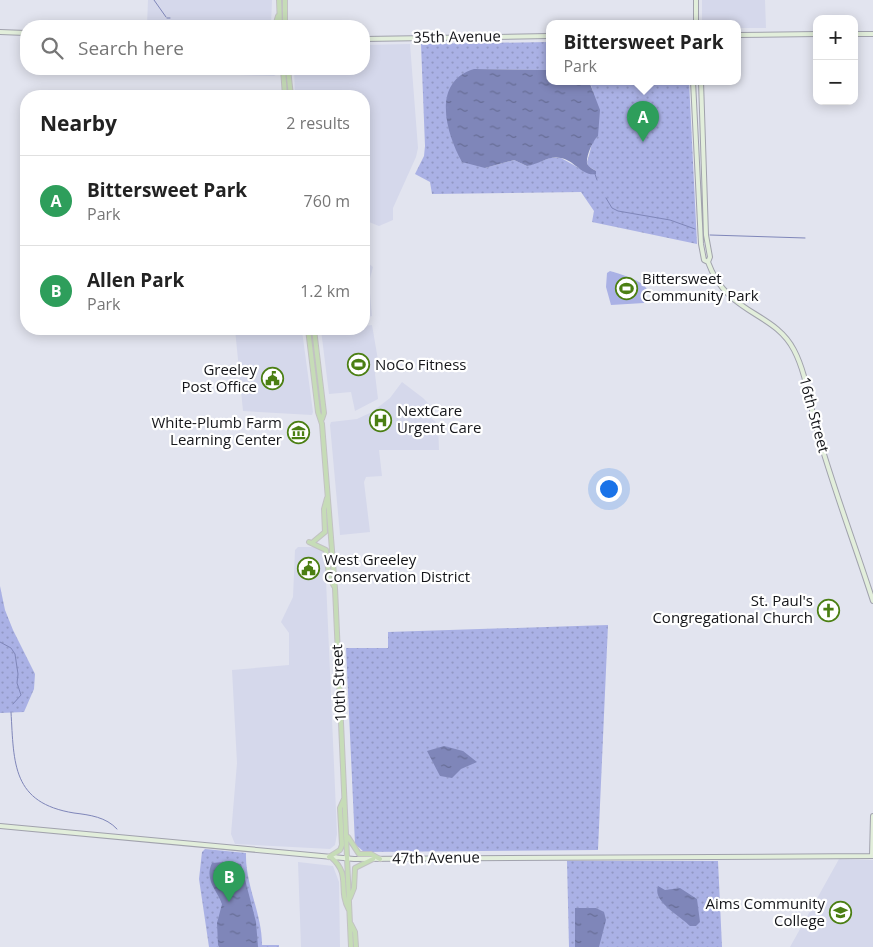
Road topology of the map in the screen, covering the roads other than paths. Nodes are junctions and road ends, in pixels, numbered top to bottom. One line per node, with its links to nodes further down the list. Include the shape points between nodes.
1 (280, 0): 4 (main road)
2 (285, 0): 7 (main road)
3 (696, 0): 8 (main road)
4 (280, 6): 5 (main road); 6 (main road)
5 (276, 20)
6 (280, 20)
7 (285, 20)
8 (696, 20)
9 (0, 32): 10 (main road)
10 (20, 33)
11 (813, 34): 14 (main road)
12 (858, 34): 13 (main road)
13 (873, 34)
14 (741, 35)
15 (546, 36): 16 (main road, 35th Avenue)
16 (370, 39)
17 (283, 75): 21 (main road)
18 (289, 75): 22 (main road)
19 (693, 85): 23 (main road, 16th Street, via 701,244 704,260)
20 (701, 85): 23 (main road, 16th Street)
21 (284, 90)
22 (290, 90)
23 (708, 262): 29 (main road, 16th Street, via 715,279 733,301 780,332 796,355 818,435)
24 (309, 335): 26 (main road, 10th Street, via 318,412)
25 (315, 335): 26 (main road, 10th Street, via 324,413)
26 (322, 419): 27 (main road, 10th Street)
27 (328, 496): 28 (main road, 10th Street); 28 (main road, via 324,509 325,532 311,542 326,550 329,577)
28 (335, 588): 30 (main road, 10th Street)
29 (873, 601)
30 (345, 797): 33 (main road, 10th Street); 35 (main road, via 340,808 342,845)
31 (873, 816): 34 (main road)
32 (0, 826): 35 (main road, 47th Avenue)
33 (348, 836): 36 (main road, 10th Street); 38 (main road, via 358,854 371,854)
34 (872, 856): 38 (main road, 47th Avenue)
35 (330, 857): 36 (main road, 47th Avenue); 40 (main road, via 342,869 344,901)
36 (348, 858): 37 (main road, 47th Avenue); 39 (main road, 10th Street)
37 (373, 859): 38 (main road, 47th Avenue); 39 (main road, via 355,868)
38 (380, 859)
39 (350, 900): 40 (main road, 10th Street)
40 (350, 912): 41 (main road, 10th Street)
41 (350, 922): 42 (main road, 10th Street); 43 (main road, via 356,932)
42 (351, 947)
43 (356, 947)

